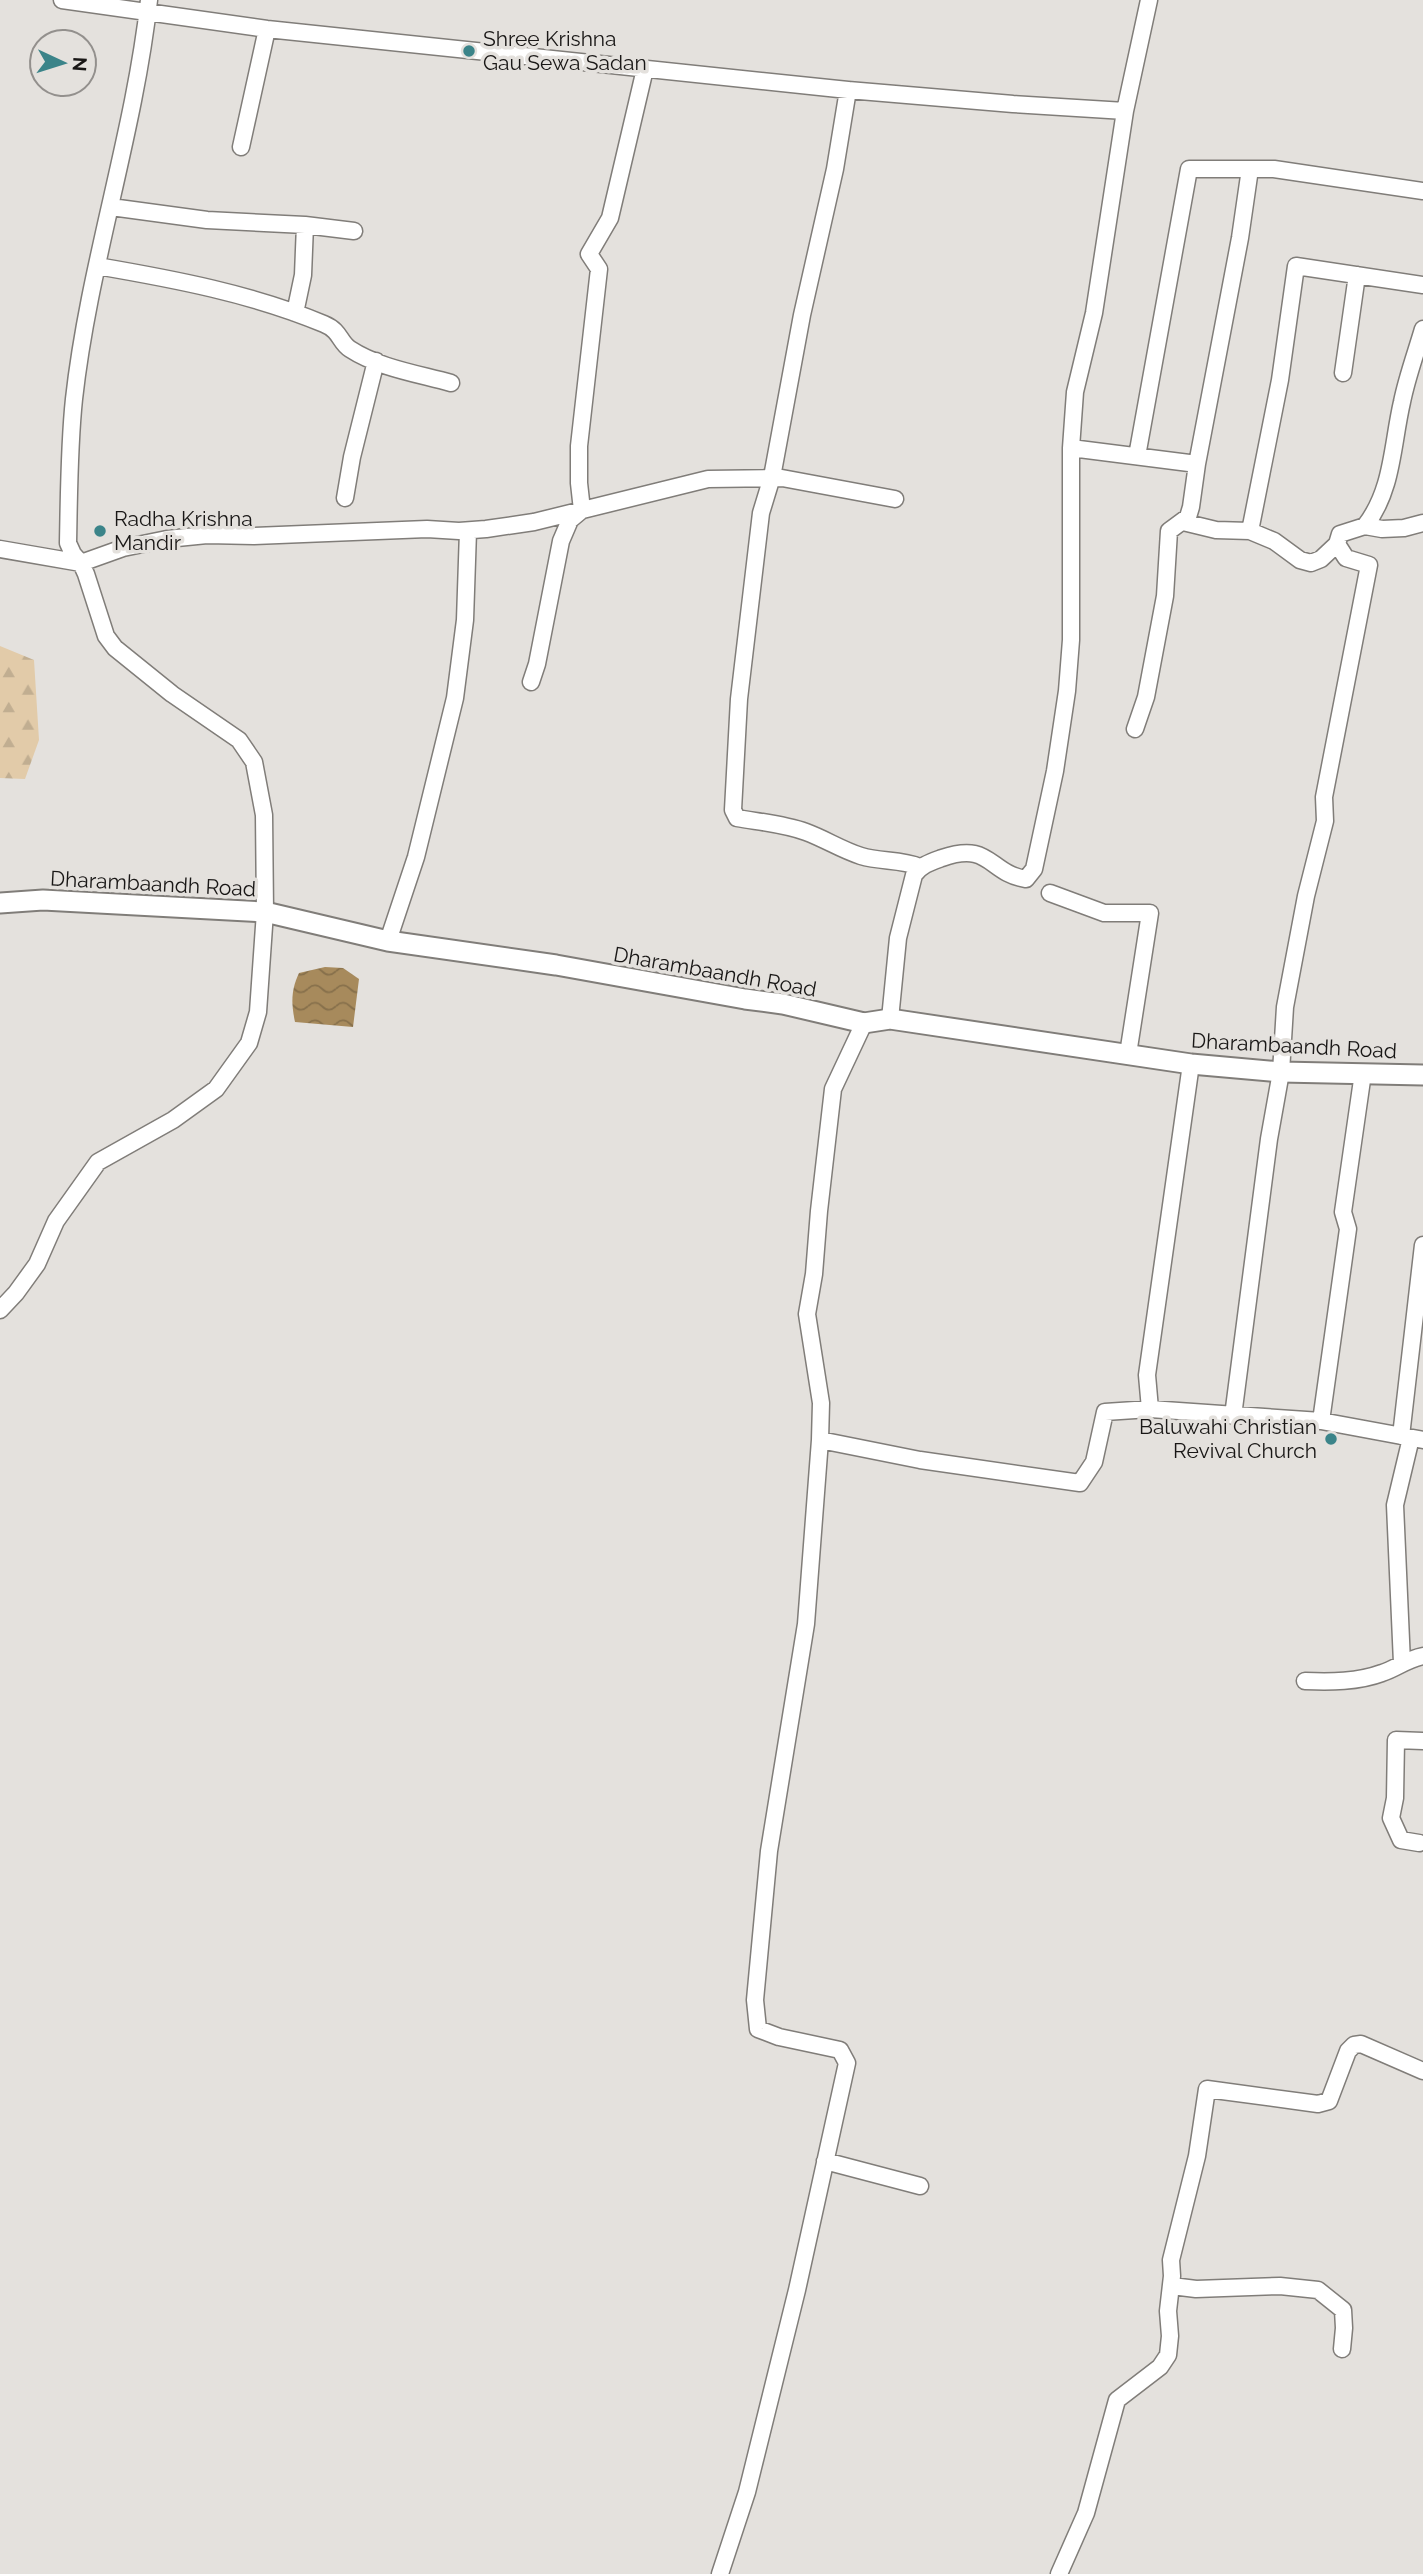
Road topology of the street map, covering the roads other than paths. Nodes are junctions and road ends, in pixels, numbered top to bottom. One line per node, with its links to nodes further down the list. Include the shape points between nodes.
1 (62, 0): 3 (street)
2 (1149, 0): 7 (street)
3 (148, 7): 4 (street); 11 (street)
4 (267, 29): 5 (street); 8 (street)
5 (645, 69): 6 (street); 28 (street, via 610,218 589,254 599,270 579,446)
6 (848, 90): 7 (street); 25 (street)
7 (1125, 111): 22 (street, via 1094,313 1075,393)
8 (241, 147)
9 (1250, 169): 10 (street); 23 (street, via 1189,169); 24 (street)
10 (1423, 191)
11 (111, 206): 12 (street, via 207,220); 14 (street)
12 (305, 225): 13 (street); 17 (street, via 303,275)
13 (354, 230)
14 (97, 266): 17 (street); 36 (street, via 74,400 71,452 68,543)
15 (1357, 275): 16 (street); 20 (street); 33 (street, via 1296,265 1280,380)
16 (1423, 285)
17 (295, 313): 19 (street, via 327,325 351,350)
18 (1423, 328): 31 (street, via 1402,402 1386,486 1376,513)
19 (376, 361): 21 (street); 26 (street)
20 (1343, 373)
21 (451, 383)
22 (1072, 449): 23 (street); 39 (street, via 1067,691 1034,869 1026,879 1017,878 971,852)
23 (1137, 456): 24 (street)
24 (1197, 464): 29 (street, via 1191,507)
25 (772, 477): 27 (street); 28 (street, via 708,480); 39 (street, via 761,513 739,699 733,810 737,818 810,833 864,857)
26 (345, 498)
27 (895, 499)
28 (582, 510): 32 (street); 37 (street, via 570,520 561,541)
29 (1183, 522): 33 (street, via 1216,530); 38 (street, via 1169,531 1165,596 1146,697)
30 (1423, 523): 31 (street, via 1404,528)
31 (1365, 526): 34 (street, via 1340,534)
32 (468, 531): 36 (street, via 207,535 123,548); 43 (street, via 455,698 416,856)
33 (1250, 531): 34 (street, via 1311,563)
34 (1337, 544): 48 (street, via 1346,558 1369,565 1324,797 1325,821 1285,1007)
35 (0, 549): 36 (street)
36 (81, 562): 42 (street, via 106,636 115,648 239,740 254,762 264,815)
37 (531, 682)
38 (1135, 729)
39 (920, 867): 44 (street, via 898,938)
40 (1050, 893): 46 (street, via 1104,913 1150,913)
41 (0, 903): 42 (main road, Dharambaandh Road)
42 (265, 912): 43 (main road, Dharambaandh Road); 52 (street, via 258,1012 239,1059 216,1089 173,1120 99,1162 56,1221 37,1264)
43 (388, 940): 45 (main road, Dharambaandh Road, via 783,1004)
44 (890, 1019): 45 (main road, Dharambaandh Road); 46 (main road, Dharambaandh Road)
45 (864, 1023): 57 (street, via 833,1089 807,1314 821,1403)
46 (1128, 1054): 47 (main road, Dharambaandh Road)
47 (1191, 1064): 48 (main road, Dharambaandh Road); 53 (street, via 1147,1375)
48 (1281, 1072): 49 (main road, Dharambaandh Road); 54 (street)
49 (1363, 1073): 50 (main road, Dharambaandh Road); 55 (street, via 1343,1212 1348,1229)
50 (1423, 1076)
51 (1423, 1245): 56 (street)
52 (0, 1310)
53 (1150, 1409): 54 (street); 57 (street, via 1105,1412 1094,1462 1080,1483)
54 (1233, 1416): 55 (street)
55 (1321, 1421): 56 (street)
56 (1412, 1438): 59 (street, via 1395,1505)
57 (820, 1440): 64 (street, via 806,1624 769,1851 755,2000 758,2029 840,2050 847,2063)
58 (1423, 1656): 59 (street)
59 (1402, 1663): 60 (street, via 1381,1674 1336,1682)
60 (1305, 1681)
61 (1423, 1741): 62 (street, via 1396,1740 1391,1818 1401,1840)
62 (1419, 1843)
63 (1423, 2071): 66 (street, via 1361,2044 1348,2052 1329,2101 1318,2104 1207,2089 1197,2157 1171,2260)
64 (825, 2161): 65 (street); 68 (street, via 747,2492)
65 (920, 2186)
66 (1172, 2286): 67 (street, via 1318,2290 1343,2310); 69 (street, via 1168,2355 1160,2367 1117,2400 1086,2513)
67 (1342, 2349)
68 (720, 2574)
69 (1059, 2574)

